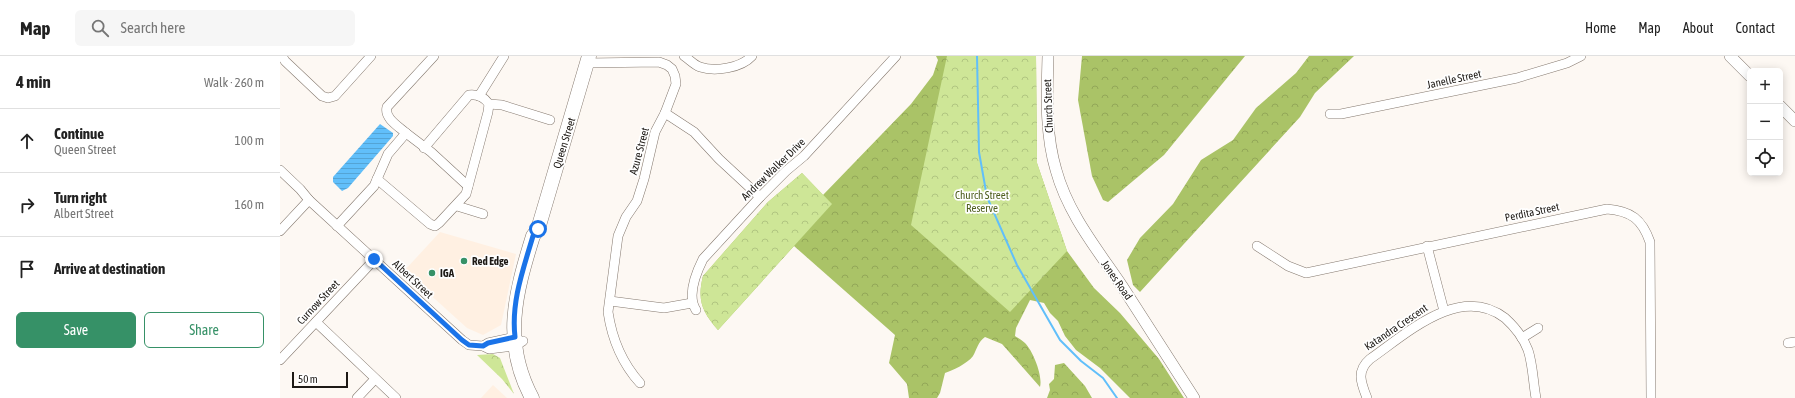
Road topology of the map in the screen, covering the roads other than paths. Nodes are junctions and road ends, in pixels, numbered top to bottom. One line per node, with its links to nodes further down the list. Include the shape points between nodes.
1 (371, 56): 10 (street, via 335,96 328,98 322,96)
2 (434, 56): 21 (street, via 387,107 387,116)
3 (504, 56): 14 (street)
4 (684, 56): 5 (street, via 700,67 715,69 738,64); 12 (street)
5 (752, 56)
6 (896, 56): 27 (street, Andrew Walker Drive, via 804,156)
7 (1048, 56): 23 (street, Church Street, via 1048,130)
8 (1581, 56): 18 (street, Janelle Street, via 1517,78 1342,114)
9 (1730, 56): 13 (street)
10 (282, 59)
11 (588, 60): 12 (street, via 659,62 667,64); 41 (main road, Queen Street, via 538,229 522,302)
12 (672, 69): 17 (street, Azure Street, via 676,84)
13 (1747, 73)
14 (479, 96): 15 (street); 22 (street, via 469,95)
15 (489, 104): 19 (street, via 502,105); 26 (street)
16 (1783, 109): 20 (street)
17 (665, 113): 27 (street, via 694,132); 36 (street, Azure Street, via 654,132 637,200 618,236)
18 (1330, 114)
19 (550, 120)
20 (1795, 121)
21 (406, 133): 22 (street); 25 (street, via 388,154)
22 (424, 148): 26 (street)
23 (1052, 156): 49 (street, Jones Road, via 1064,193 1077,220)
24 (280, 170): 28 (street, Albert Street)
25 (377, 179): 29 (street, via 435,226); 31 (street, via 374,186)
26 (468, 186): 29 (street, via 464,198)
27 (760, 197): 36 (street, Andrew Walker Drive, via 704,259 696,276 694,307 664,308)
28 (309, 200): 31 (street, Albert Street); 32 (street)
29 (456, 206): 30 (street)
30 (483, 214)
31 (337, 226): 35 (street, Albert Street)
32 (280, 231)
33 (1257, 246): 34 (street, Perdita Street, via 1288,266 1306,273)
34 (1427, 246): 37 (street); 52 (street, Perdita Street, via 1607,209 1621,210 1637,219 1645,229 1650,242)
35 (374, 259): 38 (street, Curnow Street); 41 (street, Albert Street, via 469,345 489,349)
36 (610, 301): 44 (street, Azure Street, via 608,312 616,343 628,370)
37 (1444, 311): 40 (street, Katandra Crescent, via 1472,306 1499,313 1514,325); 50 (street, Katandra Crescent, via 1428,319 1364,364 1360,377)
38 (316, 322): 42 (street, Curnow Street); 43 (street)
39 (1538, 328): 40 (street)
40 (1522, 338): 51 (street, Katandra Crescent, via 1528,351)
41 (518, 341): 47 (main road, Queen Street, via 520,373); 48 (main road, Queen Street)
42 (280, 360)
43 (375, 379): 45 (street); 46 (street)
44 (640, 383)
45 (357, 398)
46 (396, 398)
47 (532, 398)
48 (539, 398)
49 (1194, 398)
50 (1367, 398)
51 (1536, 398)
52 (1651, 398)

